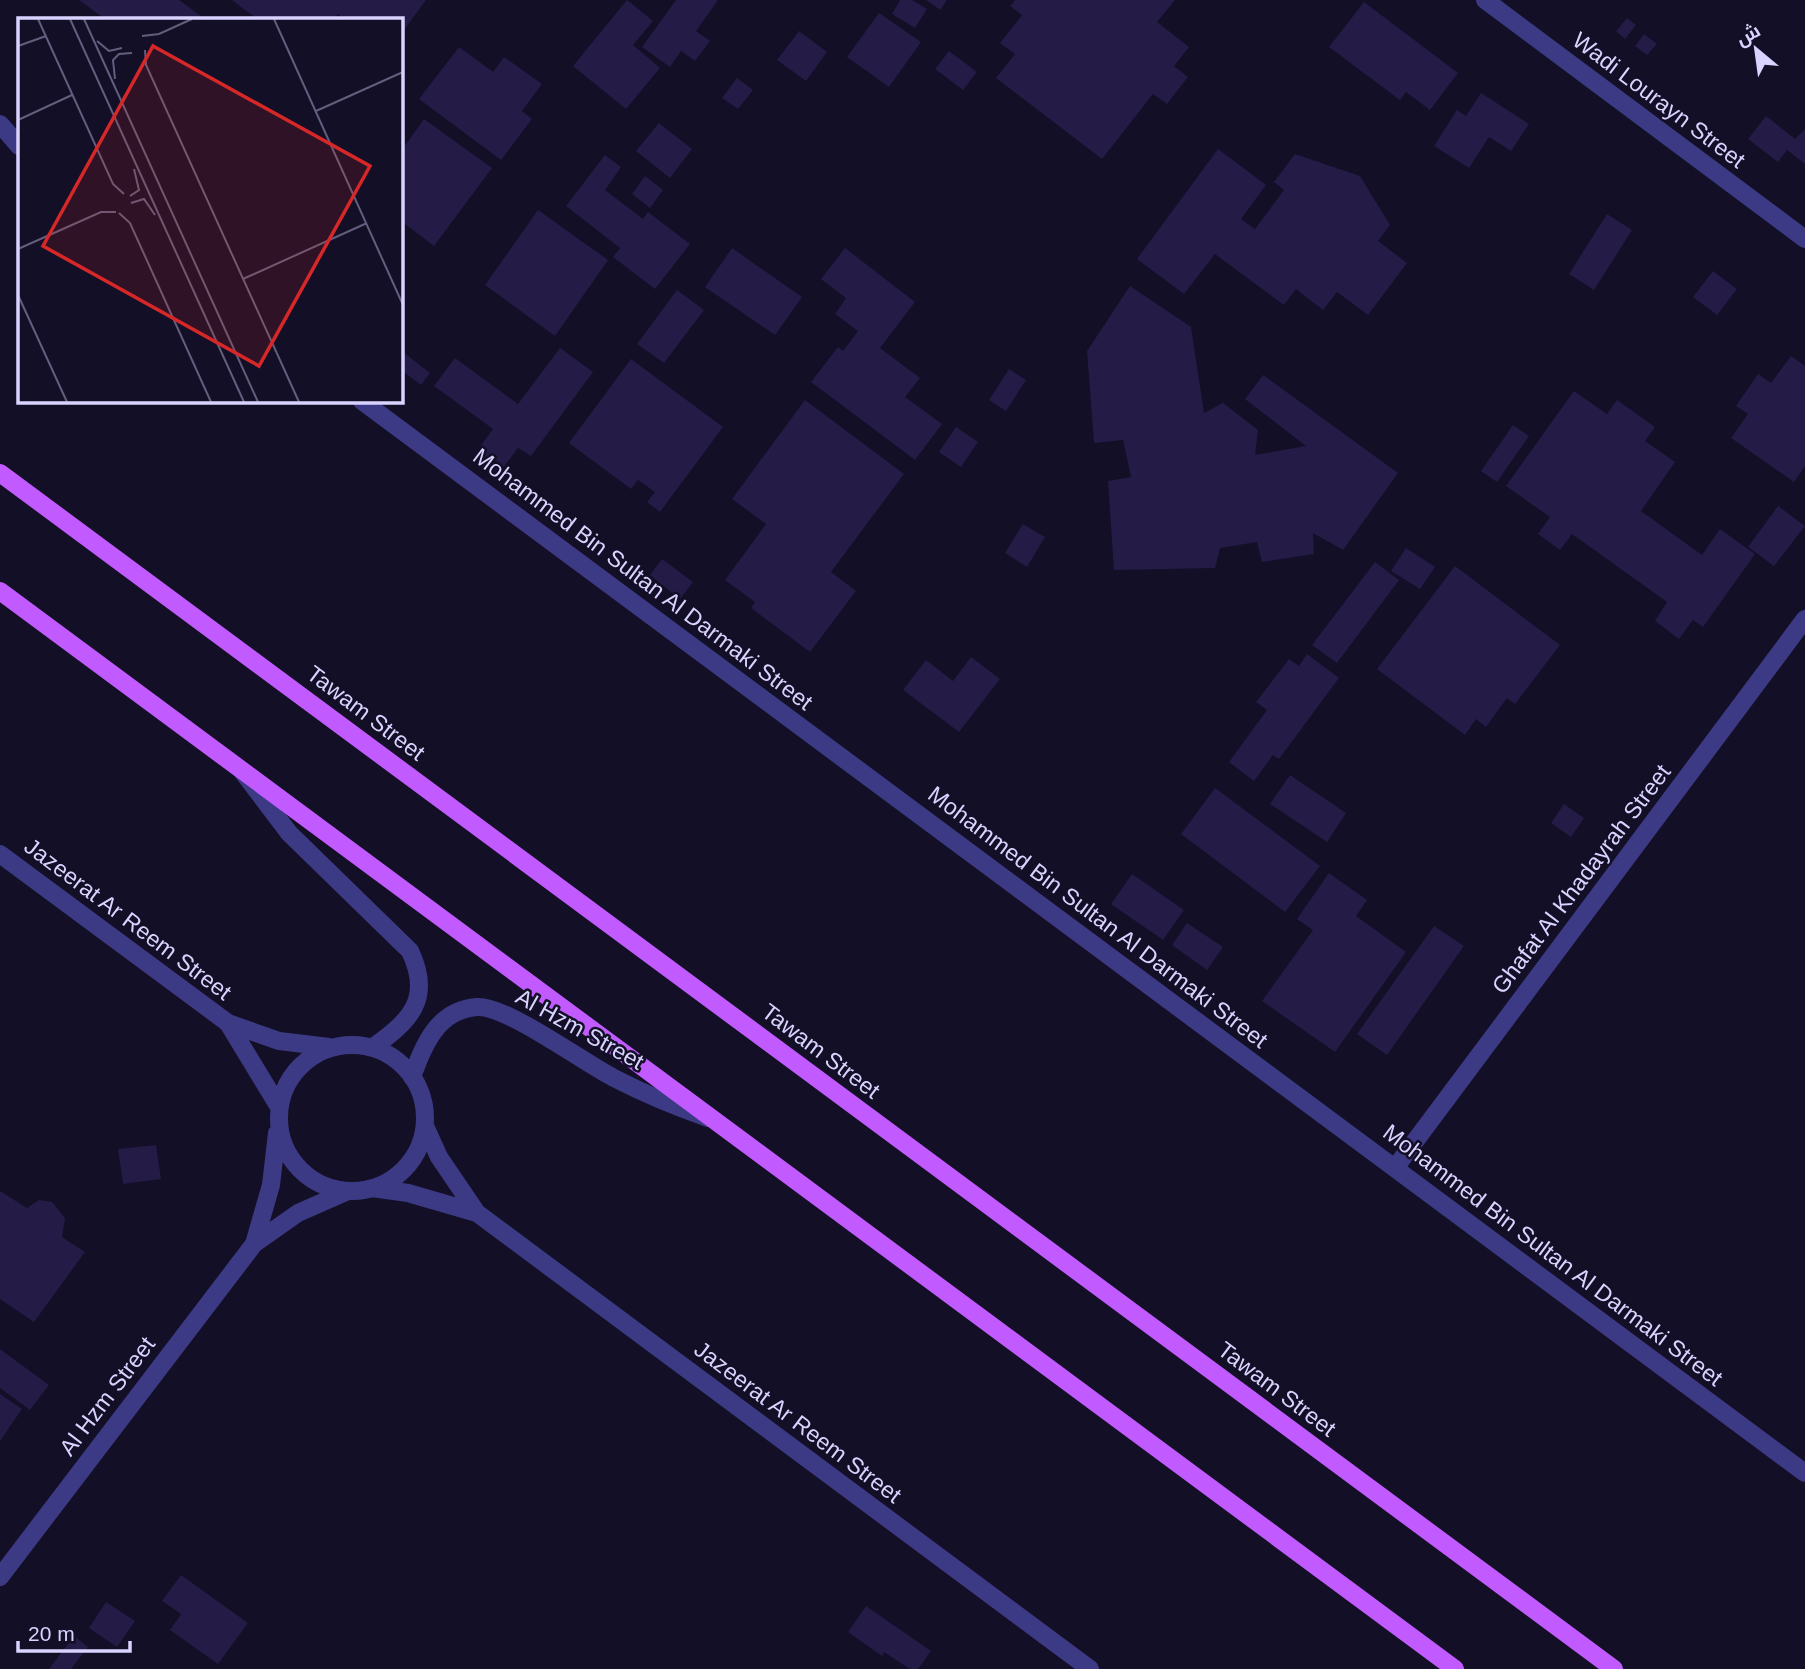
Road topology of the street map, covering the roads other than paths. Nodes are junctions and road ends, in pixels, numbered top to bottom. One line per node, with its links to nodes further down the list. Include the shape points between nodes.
1 (1485, 0): 6 (street, Wadi Lourayn Street)
2 (0, 124): 4 (street)
3 (0, 139): 5 (street)
4 (18, 145)
5 (18, 146)
6 (1805, 239)
7 (363, 402): 20 (street, Mohammed Bin Sultan Al Darmaki Street)
8 (0, 473): 29 (main road, Tawam Street)
9 (0, 591): 11 (main road)
10 (1805, 619): 20 (street, Ghafat Al Khadayrah Street)
11 (242, 771): 15 (street, via 289,833 411,951 419,968 420,986 410,1018); 18 (main road)
12 (0, 854): 13 (street, Jazeerat Ar Reem Street)
13 (228, 1023): 14 (street, Jazeerat Ar Reem Street, via 279,1041); 17 (street, Jazeerat Ar Reem Street)
14 (333, 1048): 15 (street); 17 (street, via 319,1052 297,1069 288,1081)
15 (372, 1048): 16 (street, via 399,1062)
16 (412, 1077): 18 (street, Al Hzm Street, via 432,1031 454,1014 481,1007 513,1019 646,1093); 19 (street, via 421,1095)
17 (279, 1115): 22 (street, via 289,1156 304,1174 325,1186); 24 (street, Al Hzm Street, via 271,1185)
18 (714, 1120): 28 (main road)
19 (425, 1126): 21 (street, via 408,1165); 23 (street, Jazeerat Ar Reem Street, via 439,1157)
20 (1395, 1168): 25 (street, Mohammed Bin Sultan Al Darmaki Street)
21 (372, 1188): 22 (street); 23 (street, Jazeerat Ar Reem Street, via 408,1192)
22 (348, 1191): 24 (street, Al Hzm Street, via 298,1213)
23 (477, 1213): 27 (street, Jazeerat Ar Reem Street)
24 (254, 1244): 26 (street, Al Hzm Street)
25 (1805, 1473)
26 (0, 1577)
27 (1090, 1669)
28 (1455, 1669)
29 (1614, 1669)

